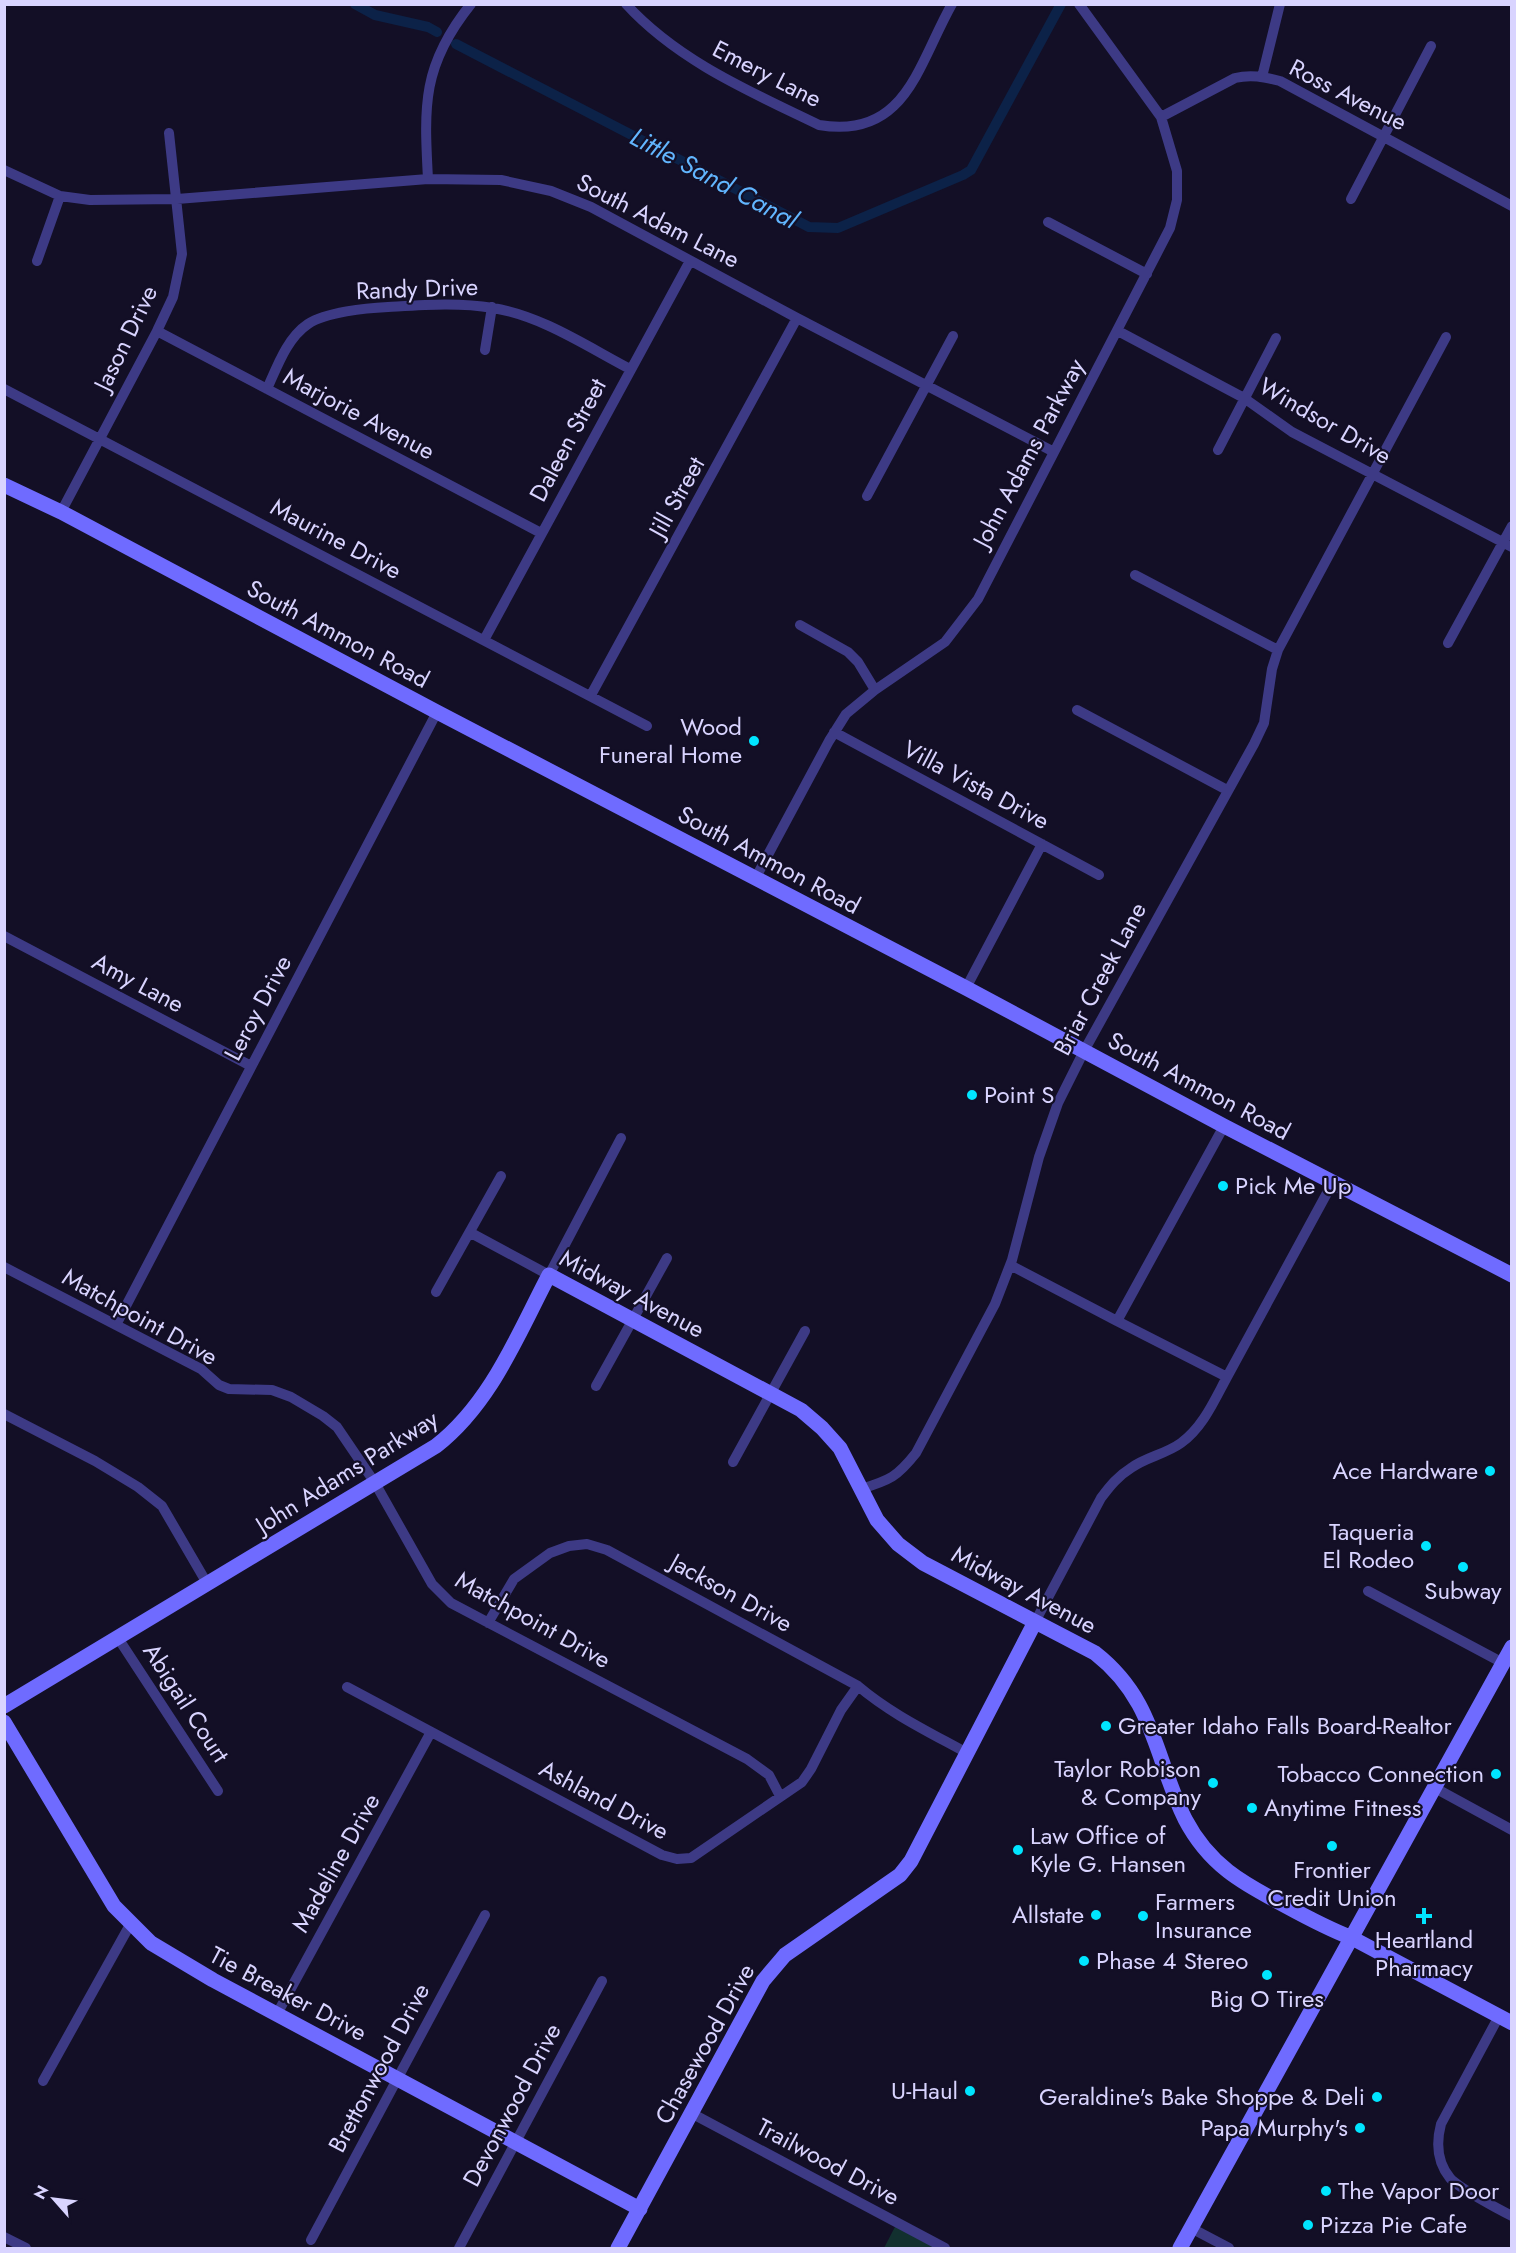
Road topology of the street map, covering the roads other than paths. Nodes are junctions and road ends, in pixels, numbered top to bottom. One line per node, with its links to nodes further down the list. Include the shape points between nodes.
1 (471, 4): 12 (street, via 442,46 429,84 425,120)
2 (626, 4): 3 (street, Emery Lane, via 661,39 693,61 819,125 837,128 873,122 891,110 905,94)
3 (951, 4)
4 (1079, 4): 8 (street, John Adams Parkway)
5 (1280, 4): 7 (street)
6 (1431, 46): 10 (street)
7 (1263, 76): 8 (street, Ross Avenue, via 1235,78); 10 (street, Ross Avenue, via 1280,81)
8 (1161, 117): 20 (street, John Adams Parkway, via 1177,171 1177,200 1170,228)
9 (169, 134): 14 (street, Jason Drive)
10 (1384, 137): 15 (street); 16 (street, Ross Avenue)
11 (4, 170): 13 (street, South Adam Lane)
12 (428, 179): 14 (street, South Adam Lane); 19 (street, South Adam Lane, via 501,180 552,191 591,207)
13 (60, 196): 14 (street, South Adam Lane, via 90,200); 18 (street)
14 (177, 199): 23 (street, Jason Drive, via 182,254 173,297)
15 (1351, 199)
16 (1512, 206)
17 (1048, 222): 20 (street)
18 (37, 261)
19 (690, 261): 22 (street, South Adam Lane); 29 (street, Daleen Street)
20 (1148, 274): 24 (street, John Adams Parkway)
21 (492, 307): 28 (street); 29 (street, Randy Drive, via 554,329); 32 (street, Randy Drive, via 449,304 373,308 323,317 296,334)
22 (797, 318): 30 (street, South Adam Lane); 50 (street, Jill Street)
23 (157, 331): 32 (street, Marjorie Avenue); 34 (street, Jason Drive)
24 (1118, 331): 33 (street, Windsor Drive); 36 (street, John Adams Parkway)
25 (953, 336): 30 (street)
26 (1446, 337): 37 (street, Briar Creek Lane)
27 (1276, 338): 33 (street)
28 (485, 350)
29 (630, 369): 42 (street, Daleen Street)
30 (927, 385): 36 (street, South Adam Lane); 39 (street)
31 (4, 389): 34 (street, Maurine Drive)
32 (267, 389): 42 (street, Marjorie Avenue)
33 (1244, 398): 35 (street); 37 (street, Windsor Drive, via 1292,432)
34 (99, 438): 40 (street, Jason Drive); 46 (street, Maurine Drive)
35 (1218, 450)
36 (1054, 452): 49 (street, John Adams Parkway, via 978,598 958,628 945,642)
37 (1372, 474): 43 (street, Windsor Drive); 48 (street, Briar Creek Lane)
38 (4, 485): 40 (street, South Ammon Road)
39 (867, 496)
40 (61, 512): 52 (street, South Ammon Road)
41 (1512, 526): 43 (street)
42 (541, 533): 46 (street, Daleen Street)
43 (1507, 545): 47 (street)
44 (1136, 575): 48 (street)
45 (800, 625): 49 (street, via 848,651)
46 (484, 640): 50 (street, Maurine Drive)
47 (1448, 643)
48 (1278, 650): 55 (street, Briar Creek Lane, via 1264,723)
49 (874, 690): 54 (street, John Adams Parkway, via 846,714)
50 (591, 696): 53 (street, Maurine Drive)
51 (1077, 710): 55 (street)
52 (437, 712): 58 (street, South Ammon Road); 62 (street, Leroy Drive)
53 (647, 726)
54 (834, 732): 56 (street, Villa Vista Drive); 58 (street, John Adams Parkway)
55 (1227, 790): 61 (street, Briar Creek Lane)
56 (1042, 844): 57 (street, Villa Vista Drive); 60 (street)
57 (1099, 875)
58 (755, 879): 60 (street, South Ammon Road)
59 (4, 936): 62 (street, Amy Lane)
60 (966, 988): 61 (street, South Ammon Road)
61 (1084, 1051): 63 (street, South Ammon Road); 69 (street, Briar Creek Lane, via 1058,1103 1039,1157)
62 (251, 1066): 76 (street, Leroy Drive)
63 (1224, 1126): 66 (street, South Ammon Road); 75 (street)
64 (621, 1138): 71 (street, John Adams Parkway)
65 (501, 1176): 67 (street)
66 (1333, 1182): 72 (street, South Ammon Road); 78 (street)
67 (471, 1233): 71 (street, Midway Avenue); 73 (street)
68 (667, 1258): 74 (street)
69 (1011, 1265): 75 (street); 84 (street, Briar Creek Lane, via 995,1304 916,1453 895,1476)
70 (4, 1267): 76 (street, Matchpoint Drive)
71 (549, 1275): 74 (street, Midway Avenue); 83 (street, John Adams Parkway, via 496,1378 467,1418 436,1446)
72 (1512, 1275)
73 (436, 1292)
74 (632, 1320): 79 (street); 80 (street, Midway Avenue)
75 (1117, 1321): 78 (street)
76 (116, 1325): 83 (street, Matchpoint Drive, via 201,1370 219,1385 229,1389 273,1390 307,1405 337,1427)
77 (805, 1331): 80 (street)
78 (1227, 1377): 87 (street, via 1192,1434 1115,1480 1101,1498)
79 (596, 1386)
80 (770, 1394): 82 (street); 84 (street, Midway Avenue, via 801,1410 822,1428 840,1448)
81 (4, 1414): 85 (street, via 138,1486 162,1506)
82 (733, 1462)
83 (375, 1483): 85 (street, John Adams Parkway); 88 (street, Matchpoint Drive, via 432,1584 451,1603)
84 (861, 1489): 87 (street, Midway Avenue, via 877,1520 898,1544 923,1563)
85 (208, 1585): 89 (street, John Adams Parkway)
86 (1368, 1591): 91 (street)
87 (1035, 1622): 97 (street, Chasewood Drive); 104 (street, Midway Avenue, via 1095,1653 1126,1682 1143,1708 1185,1818 1208,1854 1242,1883)
88 (488, 1623): 92 (street, Jackson Drive, via 514,1579 550,1553 587,1544 607,1550); 100 (street, Matchpoint Drive, via 747,1759 769,1775)
89 (118, 1638): 94 (street, John Adams Parkway); 99 (street, Abigail Court)
90 (1512, 1647): 91 (street)
91 (1503, 1662): 98 (street)
92 (858, 1686): 97 (street, Jackson Drive, via 897,1715); 100 (street, Ashland Drive, via 802,1782)
93 (347, 1687): 96 (street, Ashland Drive)
94 (4, 1706)
95 (4, 1722): 103 (street, Tie Breaker Drive, via 114,1906)
96 (431, 1732): 100 (street, Ashland Drive, via 662,1855 677,1859 691,1858); 106 (street, Madeline Drive)
97 (967, 1753): 110 (street, Chasewood Drive, via 900,1875 773,1967)
98 (1435, 1788): 101 (street); 104 (street)
99 (218, 1791)
100 (780, 1796)
101 (1512, 1830)
102 (485, 1915): 108 (street, Brettonwood Drive)
103 (131, 1923): 106 (street, Tie Breaker Drive, via 170,1956); 109 (street)
104 (1352, 1938): 107 (street, Midway Avenue); 114 (street)
105 (602, 1982): 111 (street, Devonwood Drive)
106 (278, 2014): 108 (street, Tie Breaker Drive)
107 (1505, 2019): 113 (street, via 1441,2124 1437,2140 1440,2158 1451,2180)
108 (397, 2078): 111 (street, Tie Breaker Drive); 116 (street, Brettonwood Drive)
109 (43, 2081)
110 (691, 2113): 112 (street, Chasewood Drive); 120 (street, Trailwood Drive)
111 (515, 2143): 112 (street, Tie Breaker Drive); 118 (street, Devonwood Drive)
112 (640, 2209): 119 (street, Chasewood Drive)
113 (1512, 2216)
114 (1191, 2228): 121 (street); 122 (street)
115 (4, 2237): 117 (street)
116 (311, 2240)
117 (26, 2248)
118 (459, 2248)
119 (618, 2248)
120 (945, 2248)
121 (1180, 2248)
122 (1229, 2248)

